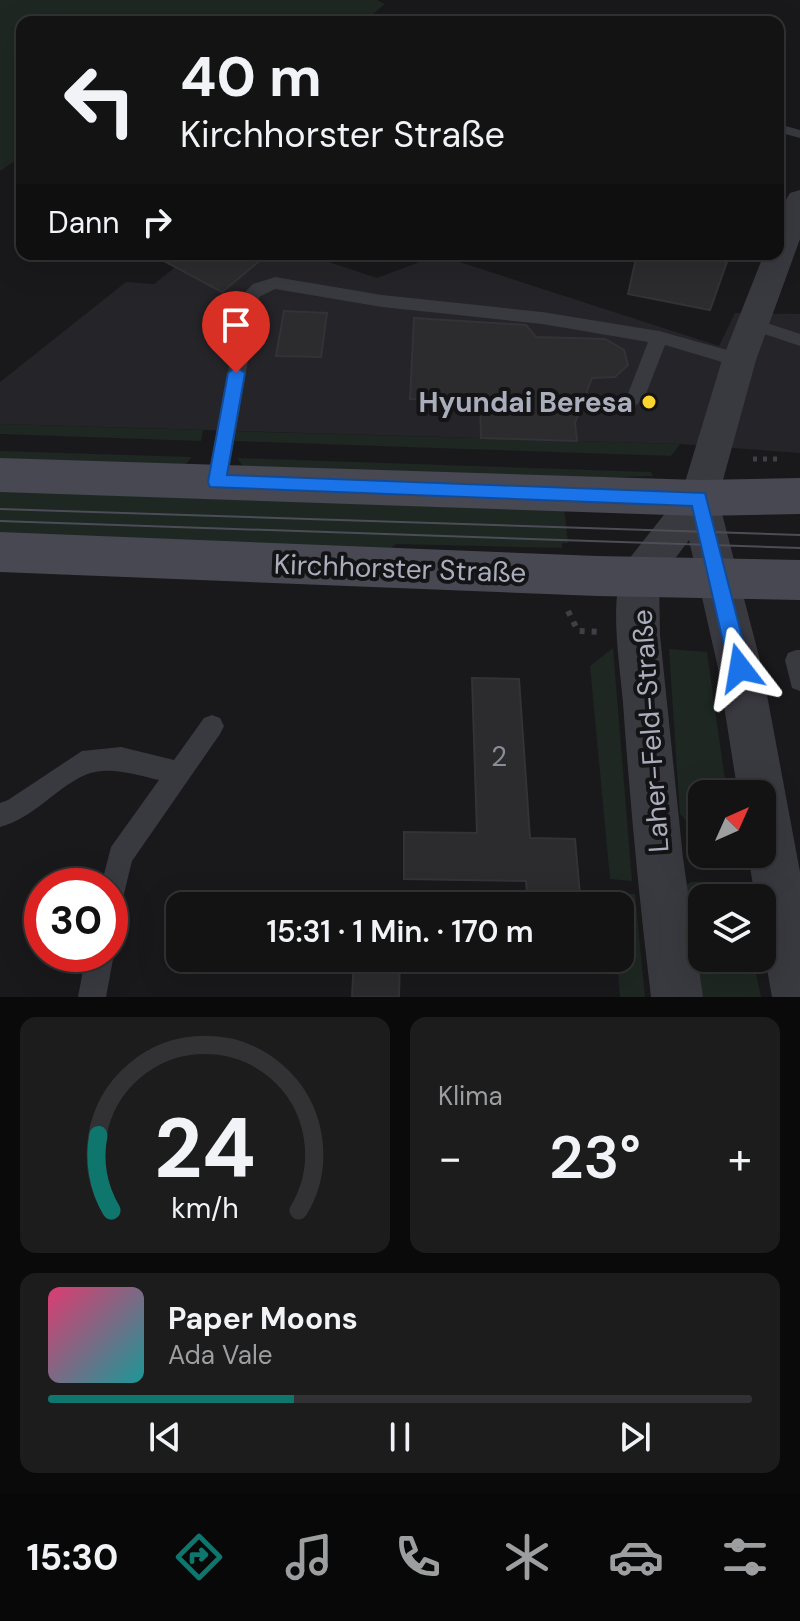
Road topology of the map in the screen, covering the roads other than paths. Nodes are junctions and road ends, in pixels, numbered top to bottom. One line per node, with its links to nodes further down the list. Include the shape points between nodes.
1 (774, 260): 2 (street)
2 (752, 324): 4 (lane); 5 (street)
3 (659, 337): 5 (lane); 6 (lane); 8 (lane, via 290,284 259,288 251,294)
4 (800, 340)
5 (739, 360): 10 (street)
6 (635, 399)
7 (0, 475): 8 (main road)
8 (217, 482): 10 (main road)
9 (800, 496): 10 (main road)
10 (699, 498): 12 (street, Laher-Feld-Straße); 13 (street)
11 (0, 552): 12 (main road, Kirchhorster Straße)
12 (639, 576): 13 (main road, Kirchhorster Straße); 26 (street, Laher-Feld-Straße, via 643,683)
13 (719, 579): 14 (main road, Kirchhorster Straße); 19 (street)
14 (800, 580)
15 (800, 660): 16 (lane)
16 (800, 680)
17 (212, 726): 18 (lane)
18 (179, 773): 20 (lane, via 121,759 82,763 14,811); 22 (lane, via 120,856)
19 (759, 780)
20 (0, 815)
21 (776, 854): 23 (street)
22 (118, 868)
23 (790, 913): 27 (street)
24 (97, 972): 25 (lane)
25 (92, 997)
26 (677, 997)
27 (798, 997)

